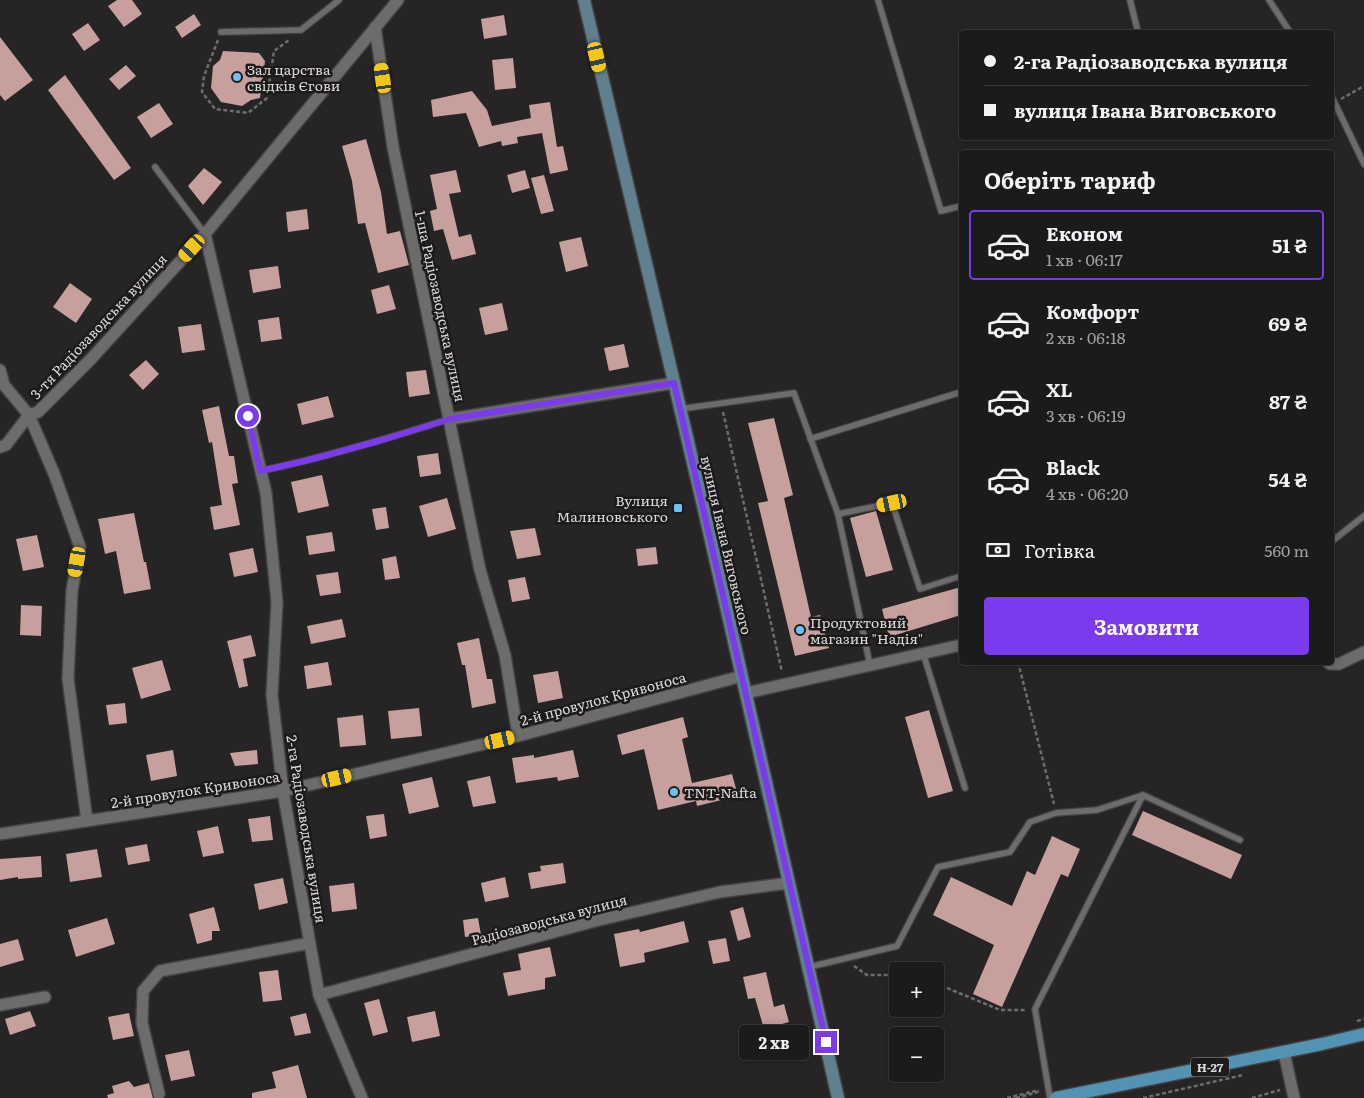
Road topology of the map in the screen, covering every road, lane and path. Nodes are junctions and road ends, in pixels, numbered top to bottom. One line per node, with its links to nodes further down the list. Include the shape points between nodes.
1 (339, 0): 8 (lane)
2 (398, 0): 7 (street, 3-тя Радіозаводська вулиця)
3 (584, 0): 20 (street, вулиця Івана Виговського)
4 (878, 0): 17 (lane, via 941,211)
5 (1130, 0): 9 (lane)
6 (1269, 0): 10 (lane)
7 (375, 27): 18 (street, 3-тя Радіозаводська вулиця); 25 (street, 1-ша Радіозаводська вулиця, via 393,147)
8 (301, 30): 11 (lane); 11 (path, via 274,51 268,98 248,114 215,109 202,92 204,76)
9 (1138, 30)
10 (1289, 30)
11 (221, 32)
12 (1364, 86): 14 (path)
13 (1334, 99): 14 (lane)
14 (1336, 102): 15 (lane)
15 (1364, 164)
16 (155, 167): 18 (lane)
17 (959, 206)
18 (205, 234): 24 (street, 3-тя Радіозаводська вулиця, via 91,359 38,412); 28 (street, 2-га Радіозаводська вулиця)
19 (0, 370): 24 (street, via 4,385)
20 (674, 383): 23 (street, вулиця Івана Виговського); 25 (street)
21 (959, 393): 26 (lane)
22 (721, 403): 23 (lane); 26 (lane, via 794,393); 40 (path)
23 (680, 408): 39 (street, вулиця Івана Виговського)
24 (29, 415): 27 (street, 3-тя Радіозаводська вулиця, via 6,445); 47 (street, via 80,547 72,590 68,679)
25 (450, 419): 28 (lane); 42 (street, 1-ша Радіозаводська вулиця, via 480,570 505,655)
26 (810, 439): 29 (lane)
27 (0, 446)
28 (260, 471): 44 (street, 2-га Радіозаводська вулиця, via 266,493 277,602 272,695)
29 (838, 514): 32 (lane, via 892,503 920,589); 37 (lane)
30 (1364, 516): 31 (lane)
31 (1334, 540)
32 (959, 577)
33 (959, 645): 35 (street)
34 (1364, 652): 36 (street)
35 (923, 653): 37 (street); 43 (lane)
36 (1334, 664)
37 (870, 665): 40 (street)
38 (1019, 665): 46 (path)
39 (742, 676): 41 (street, вулиця Івана Виговського); 42 (street, 2-й провулок Кривоноса)
40 (785, 684): 41 (street)
41 (746, 693): 50 (street, вулиця Івана Виговського)
42 (518, 736): 44 (street, 2-й провулок Кривоноса)
43 (965, 788)
44 (283, 791): 47 (street, 2-й провулок Кривоноса); 51 (street, 2-га Радіозаводська вулиця)
45 (1143, 795): 46 (lane, via 1097,810); 49 (lane); 59 (lane)
46 (1056, 813): 52 (lane, via 1030,822 1010,852 938,867 897,946)
47 (87, 821): 48 (street, 2-й провулок Кривоноса)
48 (0, 834)
49 (1240, 840)
50 (790, 883): 53 (street, вулиця Івана Виговського); 56 (street, Радіозаводська вулиця, via 720,892 599,920)
51 (310, 943): 56 (street, 2-га Радіозаводська вулиця); 64 (street, via 160,971 143,991 142,1023)
52 (843, 959): 53 (lane); 54 (path, via 867,975)
53 (809, 968): 67 (street, вулиця Івана Виговського)
54 (889, 975)
55 (944, 987): 59 (path, via 1000,1010)
56 (319, 995): 66 (street, 2-га Радіозаводська вулиця)
57 (45, 997): 58 (street)
58 (0, 1005)
59 (1035, 1010): 62 (lane)
60 (1364, 1034): 61 (main road, Н-27)
61 (1284, 1052): 63 (street); 71 (main road, Н-27)
62 (1047, 1088): 68 (path); 70 (lane)
63 (1292, 1093): 72 (path)
64 (159, 1094)
65 (1034, 1094): 69 (path)
66 (362, 1098)
67 (838, 1098)
68 (1007, 1098)
69 (1016, 1098)
70 (1050, 1098)
71 (1056, 1098)
72 (1252, 1098)

